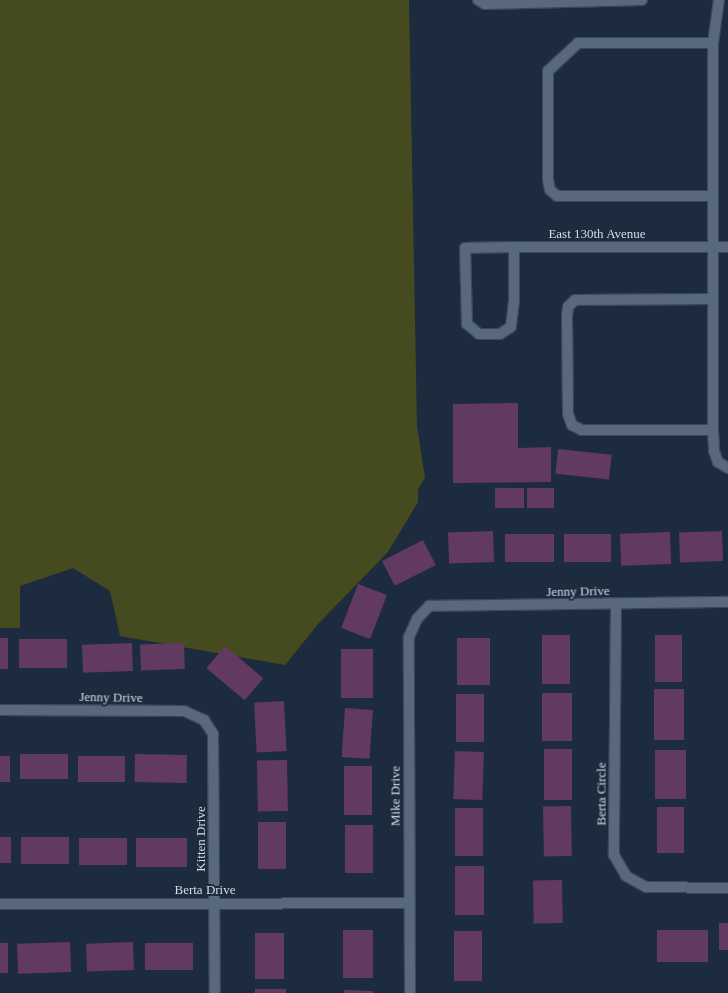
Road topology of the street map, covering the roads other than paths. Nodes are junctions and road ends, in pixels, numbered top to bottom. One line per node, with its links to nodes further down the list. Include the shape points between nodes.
1 (478, 0): 2 (street, via 485,4)
2 (616, 0): 3 (street)
3 (642, 0)
4 (719, 0): 5 (street)
5 (713, 44): 6 (street); 6 (street, via 578,43 548,71 548,180 550,190 557,196)
6 (713, 196): 8 (street)
7 (514, 247): 7 (street, East 130th Avenue, via 465,248 467,324 479,334 500,334 511,327 514,315); 8 (street, East 130th Avenue)
8 (712, 247): 9 (street, East 130th Avenue); 10 (street)
9 (728, 247)
10 (712, 299): 11 (street); 11 (street, via 575,300 568,307 567,322 568,414 572,425 582,430)
11 (713, 430): 12 (street, via 714,451 718,462)
12 (728, 468)
13 (728, 602): 14 (street, Jenny Drive)
14 (616, 604): 15 (street, Jenny Drive); 18 (street, Berta Circle, via 614,855 626,876 646,887)
15 (429, 606): 20 (street, Mike Drive, via 416,618 409,637)
16 (0, 710): 17 (street, Jenny Drive, via 184,711 204,720)
17 (214, 734): 19 (street, Kitten Drive)
18 (728, 888)
19 (215, 903): 20 (street, Berta Drive); 21 (street, Berta Drive); 22 (street, Kitten Drive)
20 (410, 903): 23 (street, Mike Drive)
21 (0, 904)
22 (215, 993)
23 (410, 993)

